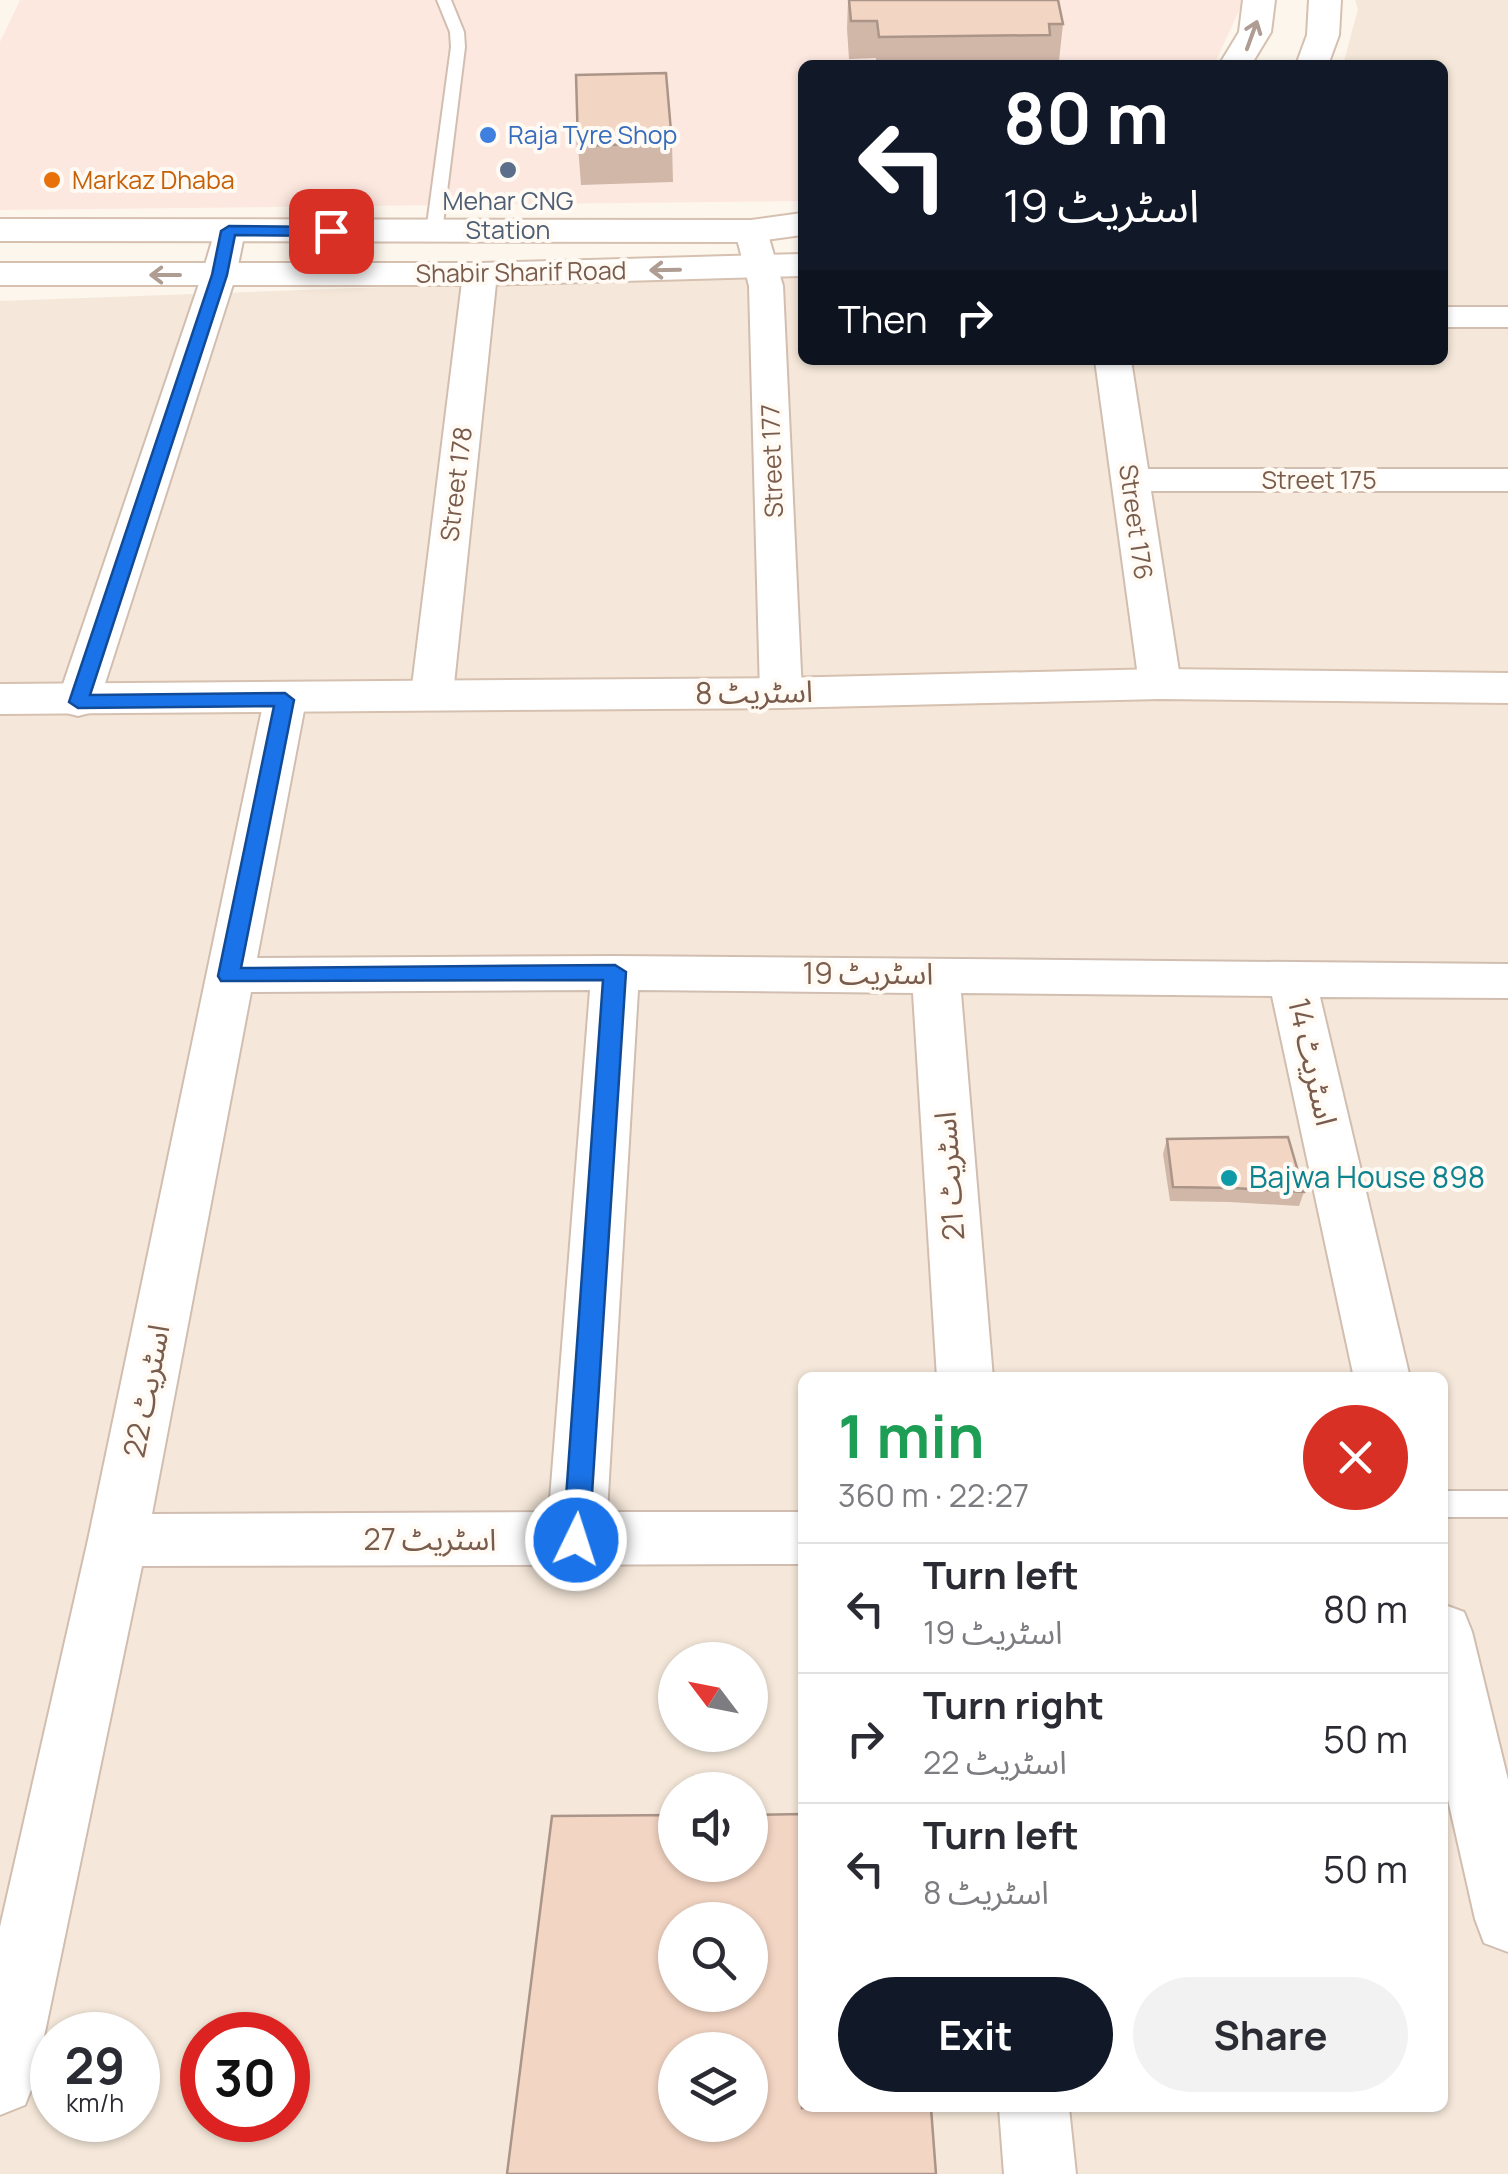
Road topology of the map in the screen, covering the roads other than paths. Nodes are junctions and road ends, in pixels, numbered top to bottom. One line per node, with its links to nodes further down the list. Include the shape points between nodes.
1 (444, 0): 10 (lane, via 458,47)
2 (1260, 0): 4 (street, one-way to 2)
3 (1325, 0): 5 (street)
4 (1239, 60)
5 (1314, 60)
6 (798, 225): 9 (street, Shabir Sharif Road)
7 (0, 230): 8 (street, Shabir Sharif Road)
8 (229, 231): 10 (street, Shabir Sharif Road); 15 (street)
9 (751, 231): 10 (street, Shabir Sharif Road); 12 (street, Street 177)
10 (434, 232)
11 (798, 265): 12 (street, Shabir Sharif Road)
12 (762, 268): 14 (street, Shabir Sharif Road, one-way to 14); 23 (street, Street 177)
13 (0, 274): 15 (street, Shabir Sharif Road, one-way to 13)
14 (480, 274): 15 (street, Shabir Sharif Road); 24 (street, Street 178)
15 (219, 275): 27 (street)
16 (1508, 316): 17 (street)
17 (1448, 317)
18 (1113, 365): 19 (street, Street 176)
19 (1130, 480): 20 (street, Street 175); 21 (street, Street 176)
20 (1508, 480)
21 (1160, 684): 22 (street, اسٹریٹ 8); 23 (street, اسٹریٹ 8)
22 (1508, 688)
23 (781, 693): 24 (street, اسٹریٹ 8)
24 (432, 694): 26 (street, اسٹریٹ 8)
25 (0, 699): 27 (street, اسٹریٹ 8)
26 (285, 700): 27 (street, اسٹریٹ 8); 30 (street, اسٹریٹ 22)
27 (78, 702)
28 (615, 972): 29 (street, اسٹریٹ 19); 30 (street, اسٹریٹ 19); 39 (street)
29 (936, 974): 32 (street, اسٹریٹ 19); 33 (street, اسٹریٹ 21)
30 (229, 976): 38 (street, اسٹریٹ 22)
31 (1508, 981): 32 (street, اسٹریٹ 19)
32 (1294, 982): 34 (street, اسٹریٹ 14)
33 (965, 1372)
34 (1381, 1372)
35 (1448, 1504): 36 (lane)
36 (1508, 1504)
37 (798, 1538): 39 (street, اسٹریٹ 27)
38 (118, 1540): 39 (street, اسٹریٹ 27); 42 (street, اسٹریٹ 22)
39 (576, 1540)
40 (1448, 1658): 41 (street)
41 (1508, 1919)
42 (0, 2080)
43 (1034, 2112): 44 (street)
44 (1040, 2174)

